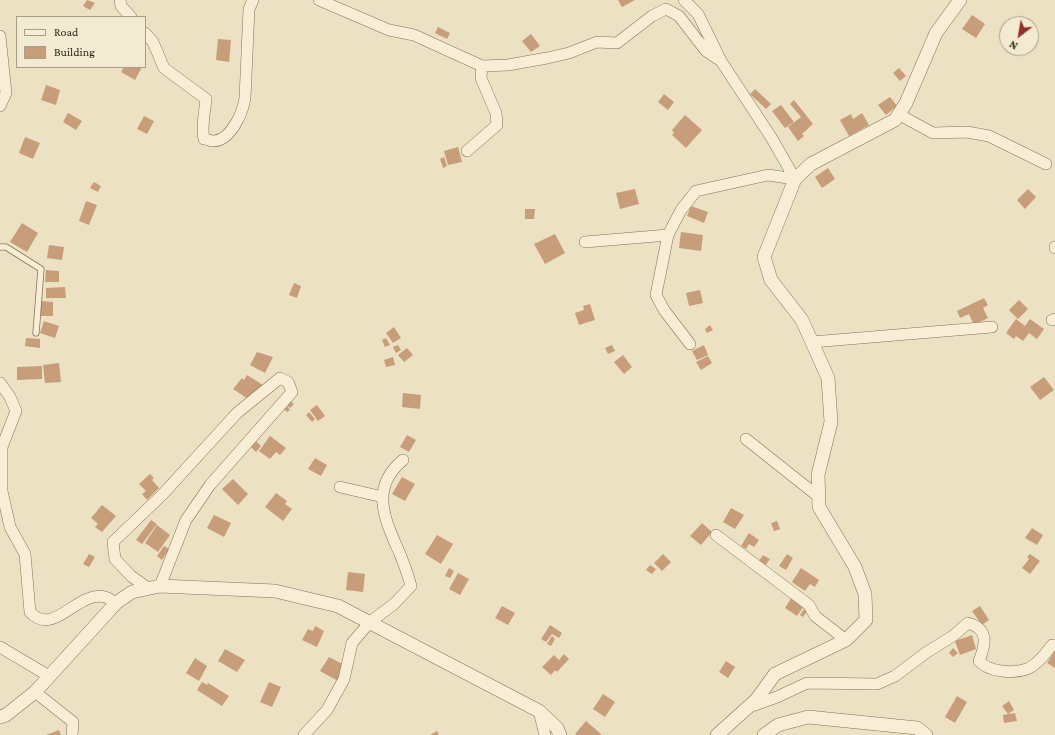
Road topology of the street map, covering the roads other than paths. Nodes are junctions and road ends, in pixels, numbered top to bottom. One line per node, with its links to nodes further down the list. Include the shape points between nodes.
1 (120, 0): 6 (street, via 121,6)
2 (253, 0): 7 (street, via 249,9 243,112 224,138 214,141 204,139 202,131 206,99 164,68 153,42)
3 (318, 0): 10 (street, via 389,30 414,35)
4 (684, 0): 9 (street, via 698,14)
5 (960, 0): 12 (street, via 936,33 906,103)
6 (130, 16)
7 (146, 34)
8 (0, 36): 11 (street, via 6,93)
9 (721, 61): 10 (street, via 706,51 679,16 666,9 652,16 618,43 597,42 547,58 508,65); 15 (street)
10 (482, 66): 13 (street, via 481,78 496,113 497,125)
11 (0, 106)
12 (898, 114): 14 (street, via 933,133 966,132 989,136); 15 (street, via 894,120 811,164)
13 (468, 151)
14 (1046, 164)
15 (795, 178): 16 (street, via 768,175 696,191 681,210); 21 (street, via 764,257 771,280 802,320)
16 (668, 235): 17 (street); 22 (street, via 656,295)
17 (585, 242)
18 (0, 247): 20 (lane, via 6,247 41,269)
19 (992, 327): 21 (street)
20 (36, 333)
21 (812, 342): 28 (street, via 828,378 831,422 818,475)
22 (690, 344)
23 (0, 383): 29 (street, via 16,411 1,456)
24 (746, 439): 28 (street)
25 (404, 460): 27 (street, via 395,467 384,485)
26 (340, 487): 27 (street)
27 (383, 497): 33 (street, via 382,505 388,527 412,586)
28 (818, 498): 34 (street, via 819,507 855,567 865,594 866,620)
29 (4, 514): 32 (street, via 25,554 30,612 36,619 47,621 84,599 104,597)
30 (716, 535): 34 (street, via 809,605 815,616)
31 (154, 587): 31 (street, via 131,576 115,559 113,542 162,495 237,413 280,378 288,382 292,392 210,485 186,520); 32 (street, via 132,592); 33 (street, via 275,591 338,606)
32 (116, 603): 37 (street)
33 (370, 622): 40 (street); 43 (street, via 352,643 344,679 327,710)
34 (846, 640): 39 (street, via 775,674)
35 (1055, 645): 39 (street, via 1028,669 1009,671 984,667 979,661 985,646 983,633 977,626 968,623 895,676 877,684 807,683)
36 (0, 647): 37 (street)
37 (49, 676): 38 (street)
38 (35, 692): 41 (street); 42 (street, via 73,722)
39 (749, 707): 46 (street)
40 (539, 711): 44 (street); 45 (street, via 557,728)
41 (0, 717)
42 (72, 735)
43 (304, 735)
44 (544, 735)
45 (560, 735)
46 (717, 735)
47 (764, 735): 48 (street, via 778,725 808,718 917,728)
48 (926, 735)

